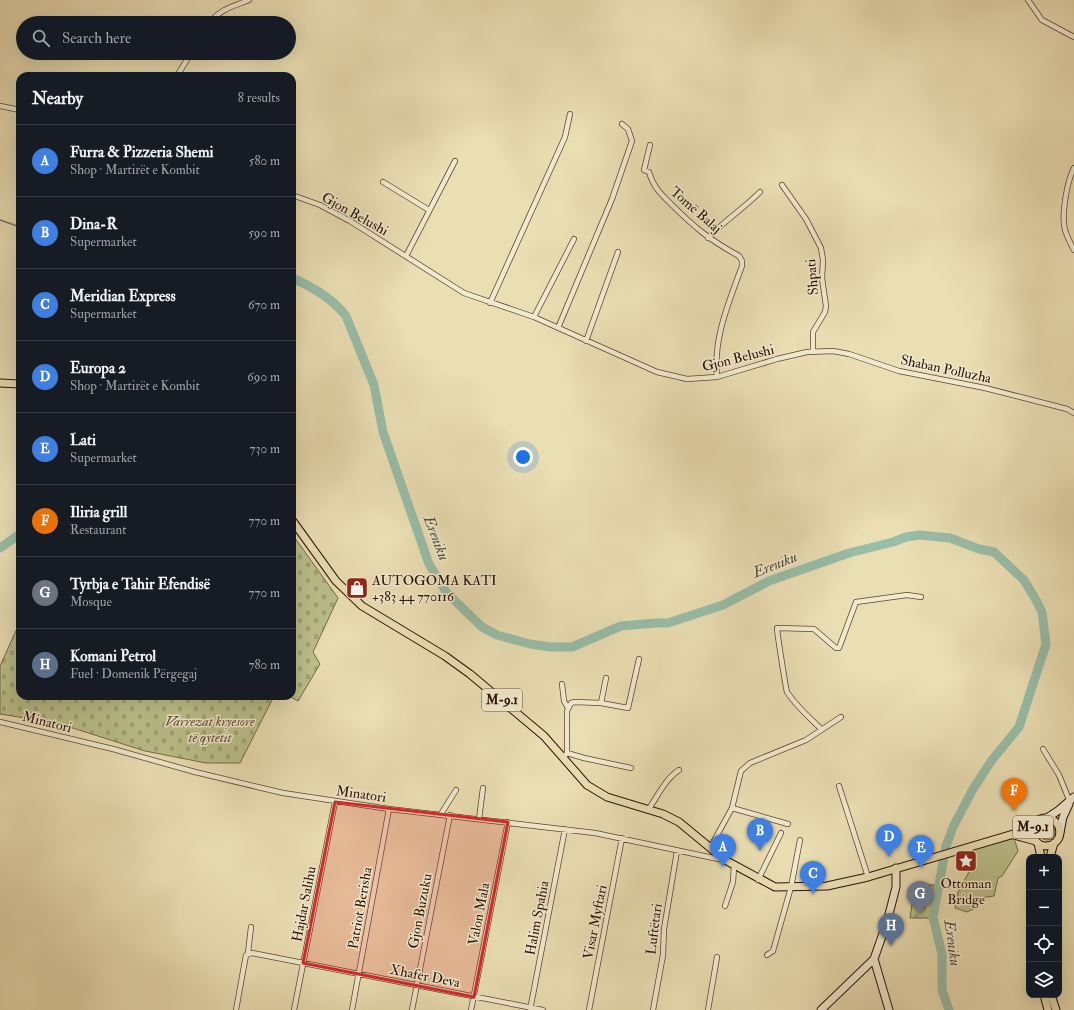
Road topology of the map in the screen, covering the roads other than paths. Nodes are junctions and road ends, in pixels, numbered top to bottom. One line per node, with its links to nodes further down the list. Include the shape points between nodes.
1 (249, 0): 3 (street, via 227,7)
2 (1028, 0): 4 (street, via 1042,20)
3 (216, 16)
4 (1074, 37)
5 (187, 60): 6 (street)
6 (179, 72)
7 (0, 106): 8 (street)
8 (16, 109)
9 (570, 114): 24 (street, via 565,137)
10 (622, 124): 26 (street, via 628,129 632,141 612,199)
11 (650, 145): 19 (street, Tomë Balaj, via 644,170 649,172 656,190)
12 (455, 161): 18 (street)
13 (1074, 168): 21 (street, via 1067,191 1064,229)
14 (383, 182): 18 (street)
15 (782, 185): 28 (street, Shpati, via 806,219 821,248 826,306 813,332)
16 (760, 192): 19 (street, via 723,222)
17 (296, 196): 23 (street, Gjon Belushi, via 320,205)
18 (429, 210): 23 (street)
19 (708, 238): 29 (street, Tomë Balaj, via 739,256 742,261 718,339)
20 (574, 239): 25 (street)
21 (1074, 250)
22 (618, 252): 27 (street)
23 (406, 256): 24 (street, Gjon Belushi, via 450,286)
24 (490, 303): 25 (street, Gjon Belushi)
25 (534, 317): 26 (street, Gjon Belushi)
26 (558, 328): 27 (street, Gjon Belushi)
27 (586, 340): 29 (street, Gjon Belushi, via 657,372 687,378)
28 (813, 351): 29 (street, Gjon Belushi); 32 (street, Shaban Polluzha, via 849,354 899,371 985,388)
29 (717, 377)
30 (0, 383): 31 (main road)
31 (16, 384)
32 (1074, 412)
33 (296, 526): 44 (main road, M-9.1, via 336,581 362,606 446,656)
34 (921, 596): 42 (street, via 907,595 856,602 839,648 814,629 777,628 787,692)
35 (639, 659): 38 (street, via 628,708)
36 (606, 678): 38 (street)
37 (562, 684): 39 (street, via 564,701)
38 (601, 703): 39 (street, via 575,702)
39 (568, 708): 44 (street)
40 (841, 717): 42 (street)
41 (0, 722): 51 (street, Minatori, via 244,784)
42 (821, 729): 52 (street, via 806,740 750,764 741,771)
43 (1043, 749): 50 (street)
44 (565, 755): 45 (street); 54 (main road, M-9.1, via 587,785 598,793)
45 (631, 768)
46 (679, 770): 54 (street, via 669,778)
47 (839, 786): 77 (street)
48 (483, 788): 58 (street)
49 (456, 790): 55 (street)
50 (1072, 800): 57 (main road); 63 (main road, via 1063,817)
51 (335, 802): 53 (street, Minatori); 86 (street, Hajdar Salihu)
52 (732, 808): 60 (street); 70 (street)
53 (389, 809): 55 (street, Minatori); 87 (street, Patriot Berisha)
54 (648, 810): 70 (main road, M-9.1, via 679,822)
55 (441, 814): 56 (street, Minatori)
56 (450, 815): 58 (street, Minatori); 88 (street, Gjon Buzuku)
57 (1046, 818): 61 (main road, M-9.1); 63 (main road, M-9.1, via 1055,821)
58 (479, 819): 59 (street, Minatori)
59 (508, 822): 62 (street, Minatori); 89 (street, Valon Mala)
60 (788, 824)
61 (1035, 824): 65 (main road, M-9.1); 68 (main road, M-9.1, via 1032,832)
62 (565, 829): 66 (street, Minatori); 92 (street, Halim Spahia)
63 (1060, 832): 69 (main road, M-9.1)
64 (780, 833): 78 (street)
65 (1009, 835): 68 (main road, M-9.1); 76 (main road, M-9.1)
66 (622, 838): 71 (street, Minatori); 100 (street, Visar Myftari)
67 (800, 840): 79 (street)
68 (1037, 842): 69 (main road, M-9.1, via 1046,846); 72 (main road, M-9.1)
69 (1054, 843): 73 (main road, M-9.1)
70 (710, 848): 74 (main road, M-9.1)
71 (677, 851): 74 (street, Minatori); 101 (street, Luftëtari)
72 (1040, 854)
73 (1051, 854)
74 (725, 860): 75 (main road, M-9.1)
75 (734, 866): 78 (main road, M-9.1); 80 (street, via 733,882)
76 (896, 868): 77 (main road, M-9.1); 85 (main road, via 896,887)
77 (868, 877): 79 (main road, M-9.1, via 827,886)
78 (758, 880): 79 (main road, M-9.1, via 775,887)
79 (791, 887): 83 (street, via 773,951)
80 (726, 906)
81 (251, 927): 82 (street)
82 (248, 953): 86 (street, Xhafer Deva); 94 (street)
83 (768, 956)
84 (717, 957): 102 (street)
85 (874, 959): 93 (main road); 103 (main road)
86 (303, 963): 87 (street, Xhafer Deva); 95 (street, Hajdar Salihu)
87 (360, 974): 88 (street, Xhafer Deva); 96 (street, Patriot Berisha)
88 (417, 985): 89 (street, Xhafer Deva); 97 (street, Gjon Buzuku)
89 (474, 996): 92 (street, Xhafer Deva); 98 (street, Valon Mala)
90 (1045, 998): 104 (main road)
91 (1052, 998): 105 (main road)
92 (530, 1009): 99 (street, Xhafer Deva)
93 (889, 1009)
94 (236, 1010)
95 (294, 1010)
96 (352, 1010)
97 (412, 1010)
98 (472, 1010)
99 (543, 1010)
100 (589, 1010)
101 (653, 1010)
102 (708, 1010)
103 (821, 1010)
104 (1048, 1010)
105 (1056, 1010)

